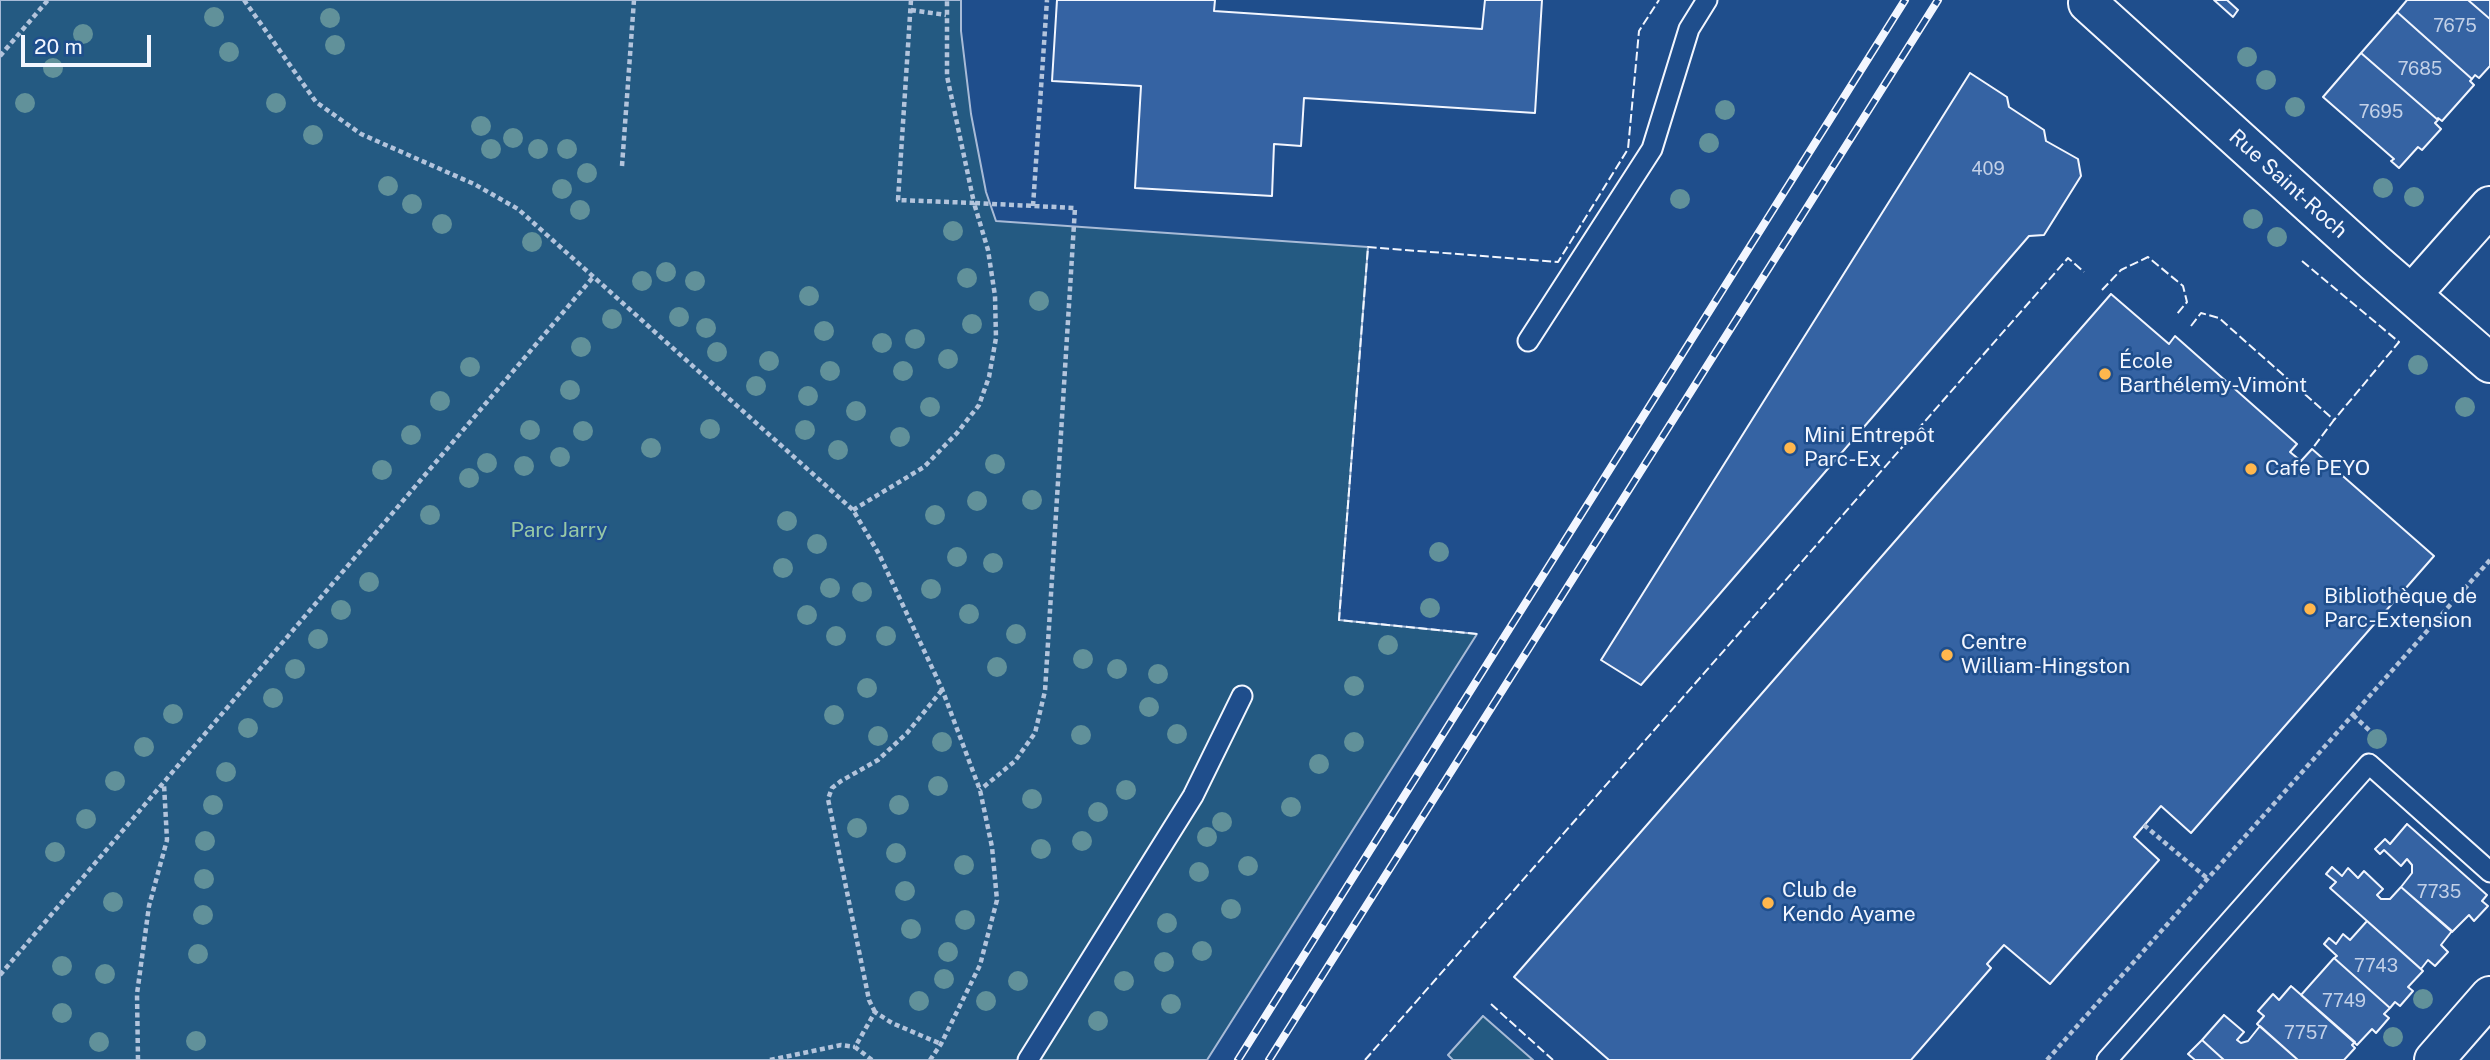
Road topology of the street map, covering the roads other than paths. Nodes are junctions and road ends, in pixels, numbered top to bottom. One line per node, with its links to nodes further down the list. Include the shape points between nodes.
1 (1707, 0): 5 (lane, via 1689,29 1652,149)
2 (2088, 2): 4 (street, Rue Saint-Roch)
3 (2490, 206): 4 (street)
4 (2412, 295): 6 (street, Rue Saint-Roch)
5 (1528, 341)
6 (2490, 363)
7 (1242, 696): 10 (lane, via 1193,796)
8 (2490, 872): 11 (lane, via 2369,764)
9 (2490, 996): 12 (street)
10 (1028, 1060)
11 (2107, 1060)
12 (2434, 1060)

